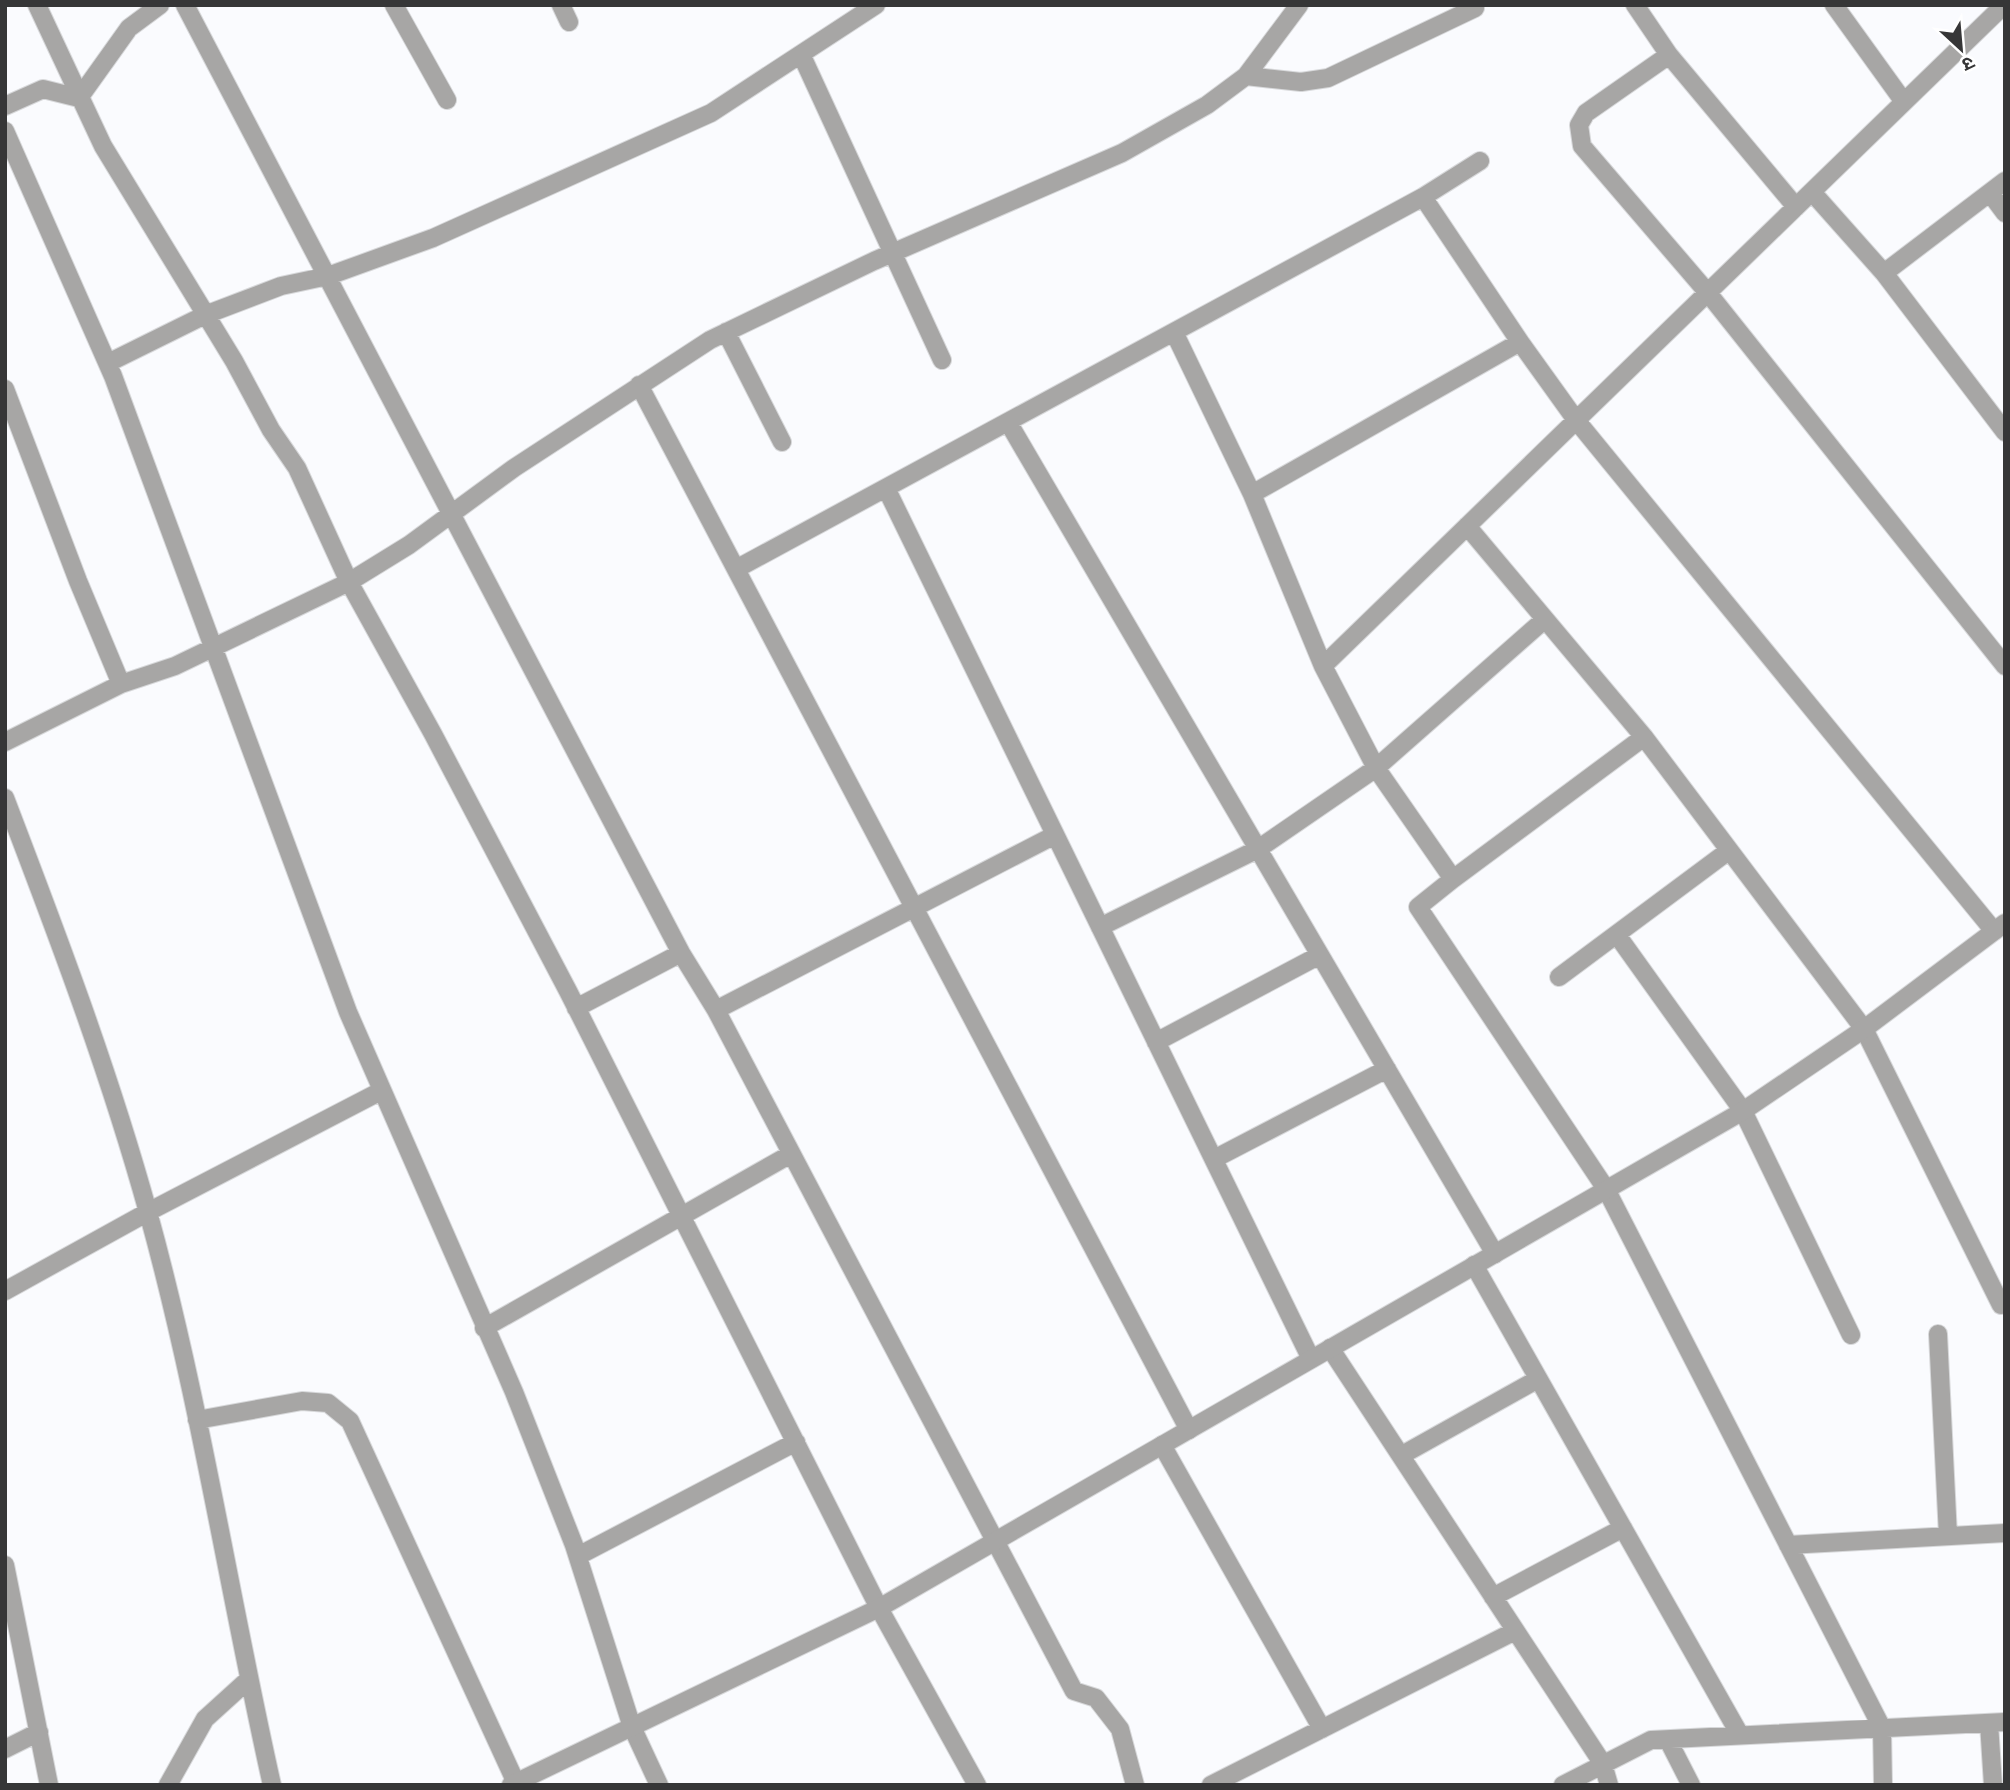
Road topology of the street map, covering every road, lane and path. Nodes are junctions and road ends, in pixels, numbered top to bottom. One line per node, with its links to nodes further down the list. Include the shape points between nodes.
1 (37, 5): 16 (street)
2 (160, 5): 16 (street, via 129,28)
3 (185, 5): 30 (street)
4 (394, 5): 17 (street)
5 (561, 5): 12 (street)
6 (876, 5): 13 (street)
7 (1299, 5): 15 (street)
8 (1635, 5): 14 (street)
9 (1834, 5): 18 (street)
10 (2004, 5): 18 (street)
11 (1475, 8): 15 (street, via 1328,78 1301,82)
12 (569, 22)
13 (801, 54): 28 (street); 30 (street, via 711,113 433,238)
14 (1669, 55): 26 (street); 31 (street, via 1587,113 1578,135 1582,146)
15 (1246, 76): 28 (street, via 1207,105 1122,153)
16 (79, 97): 19 (street, via 43,89); 32 (street, via 103,146)
17 (447, 100)
18 (1904, 102): 23 (street)
19 (5, 106)
20 (5, 131): 37 (street)
21 (1480, 162): 25 (street)
22 (2005, 181): 24 (street)
23 (1812, 192): 26 (street); 29 (street)
24 (1990, 193): 27 (street); 29 (street)
25 (1423, 197): 34 (street); 35 (street)
26 (1796, 207): 31 (street)
27 (2005, 213)
28 (891, 253): 33 (street); 36 (street)
29 (1884, 273): 42 (street)
30 (328, 276): 32 (street, via 281,286); 46 (street)
31 (1708, 293): 40 (street); 53 (street)
32 (205, 315): 37 (street); 49 (street, via 297,468)
33 (726, 332): 38 (street); 43 (street)
34 (1174, 332): 41 (street); 45 (street)
35 (1520, 342): 40 (street); 45 (street)
36 (942, 360)
37 (108, 363): 51 (street)
38 (639, 385): 46 (street); 48 (street)
39 (5, 389): 54 (street)
40 (1576, 420): 47 (street); 65 (street)
41 (1009, 422): 44 (street); 60 (street)
42 (2005, 432)
43 (782, 442)
44 (886, 488): 48 (street); 59 (street)
45 (1252, 494): 52 (street)
46 (453, 513): 49 (street); 67 (street)
47 (1468, 526): 50 (street); 52 (street)
48 (736, 569): 63 (street)
49 (349, 582): 51 (street); 70 (street)
50 (1544, 620): 55 (street); 57 (street)
51 (212, 646): 54 (street, via 175,666); 75 (street, via 348,1012)
52 (1323, 666): 57 (street)
53 (2005, 666)
54 (121, 684): 56 (street)
55 (1644, 737): 61 (street); 62 (street)
56 (5, 743)
57 (1376, 768): 60 (street); 62 (street)
58 (5, 798): 80 (street, via 74,979)
59 (1055, 835): 63 (street); 64 (street)
60 (1258, 849): 64 (street); 68 (street)
61 (1727, 852): 66 (street); 72 (street)
62 (1453, 879): 79 (street, via 1418,907)
63 (914, 908): 71 (street); 93 (street)
64 (1100, 927): 73 (street)
65 (1999, 928): 72 (street)
66 (1617, 935): 69 (street); 76 (street)
67 (681, 953): 70 (street); 71 (street)
68 (1321, 955): 73 (street); 74 (street)
69 (1559, 977)
70 (576, 1008): 81 (street)
71 (716, 1010): 77 (street)
72 (1864, 1029): 76 (street); 85 (street)
73 (1156, 1042): 78 (street)
74 (1387, 1069): 78 (street); 82 (street)
75 (382, 1091): 80 (street); 86 (street)
76 (1743, 1111): 79 (street); 88 (street)
77 (791, 1154): 81 (street); 100 (street)
78 (1214, 1159): 90 (street)
79 (1606, 1189): 82 (street); 101 (street)
80 (148, 1212): 84 (street); 92 (street)
81 (682, 1217): 86 (street); 94 (street)
82 (1495, 1254): 83 (street)
83 (1474, 1265): 89 (street); 91 (street)
84 (5, 1291)
85 (2001, 1305)
86 (484, 1328): 102 (street)
87 (1938, 1334): 99 (street)
88 (1851, 1335)
89 (1330, 1348): 90 (street); 96 (street)
90 (1311, 1359): 93 (street)
91 (1538, 1379): 96 (street); 97 (street)
92 (197, 1420): 108 (street); 118 (street, via 302,1401 328,1403 350,1421)
93 (1189, 1430): 95 (street)
94 (796, 1442): 102 (street); 105 (street)
95 (1162, 1446): 100 (street); 112 (street)
96 (1402, 1455): 104 (street)
97 (1623, 1528): 104 (street); 114 (street)
98 (2005, 1533): 99 (street)
99 (1948, 1536): 101 (street)
100 (995, 1541): 105 (street); 124 (street, via 1074,1691 1096,1698 1120,1729)
101 (1788, 1545): 111 (street)
102 (578, 1556): 110 (street)
103 (5, 1564): 106 (street)
104 (1493, 1597): 107 (street)
105 (879, 1608): 110 (street); 123 (street)
106 (10, 1616): 113 (street)
107 (1516, 1631): 112 (street); 117 (street)
108 (248, 1680): 120 (street, via 205,1719); 121 (street)
109 (1997, 1723): 111 (street); 130 (street)
110 (632, 1727): 118 (street); 122 (street)
111 (1882, 1728): 114 (street); 129 (street)
112 (1322, 1729): 125 (street)
113 (38, 1732): 116 (street); 119 (street)
114 (1740, 1735): 115 (street)
115 (1668, 1740): 117 (street, via 1651,1740); 128 (street)
116 (5, 1749)
117 (1603, 1764): 126 (street); 127 (street)
118 (514, 1784)
119 (49, 1785)
120 (168, 1785)
121 (272, 1785)
122 (659, 1785)
123 (976, 1785)
124 (1135, 1785)
125 (1211, 1785)
126 (1563, 1785)
127 (1609, 1785)
128 (1690, 1785)
129 (1883, 1785)
130 (1993, 1785)

